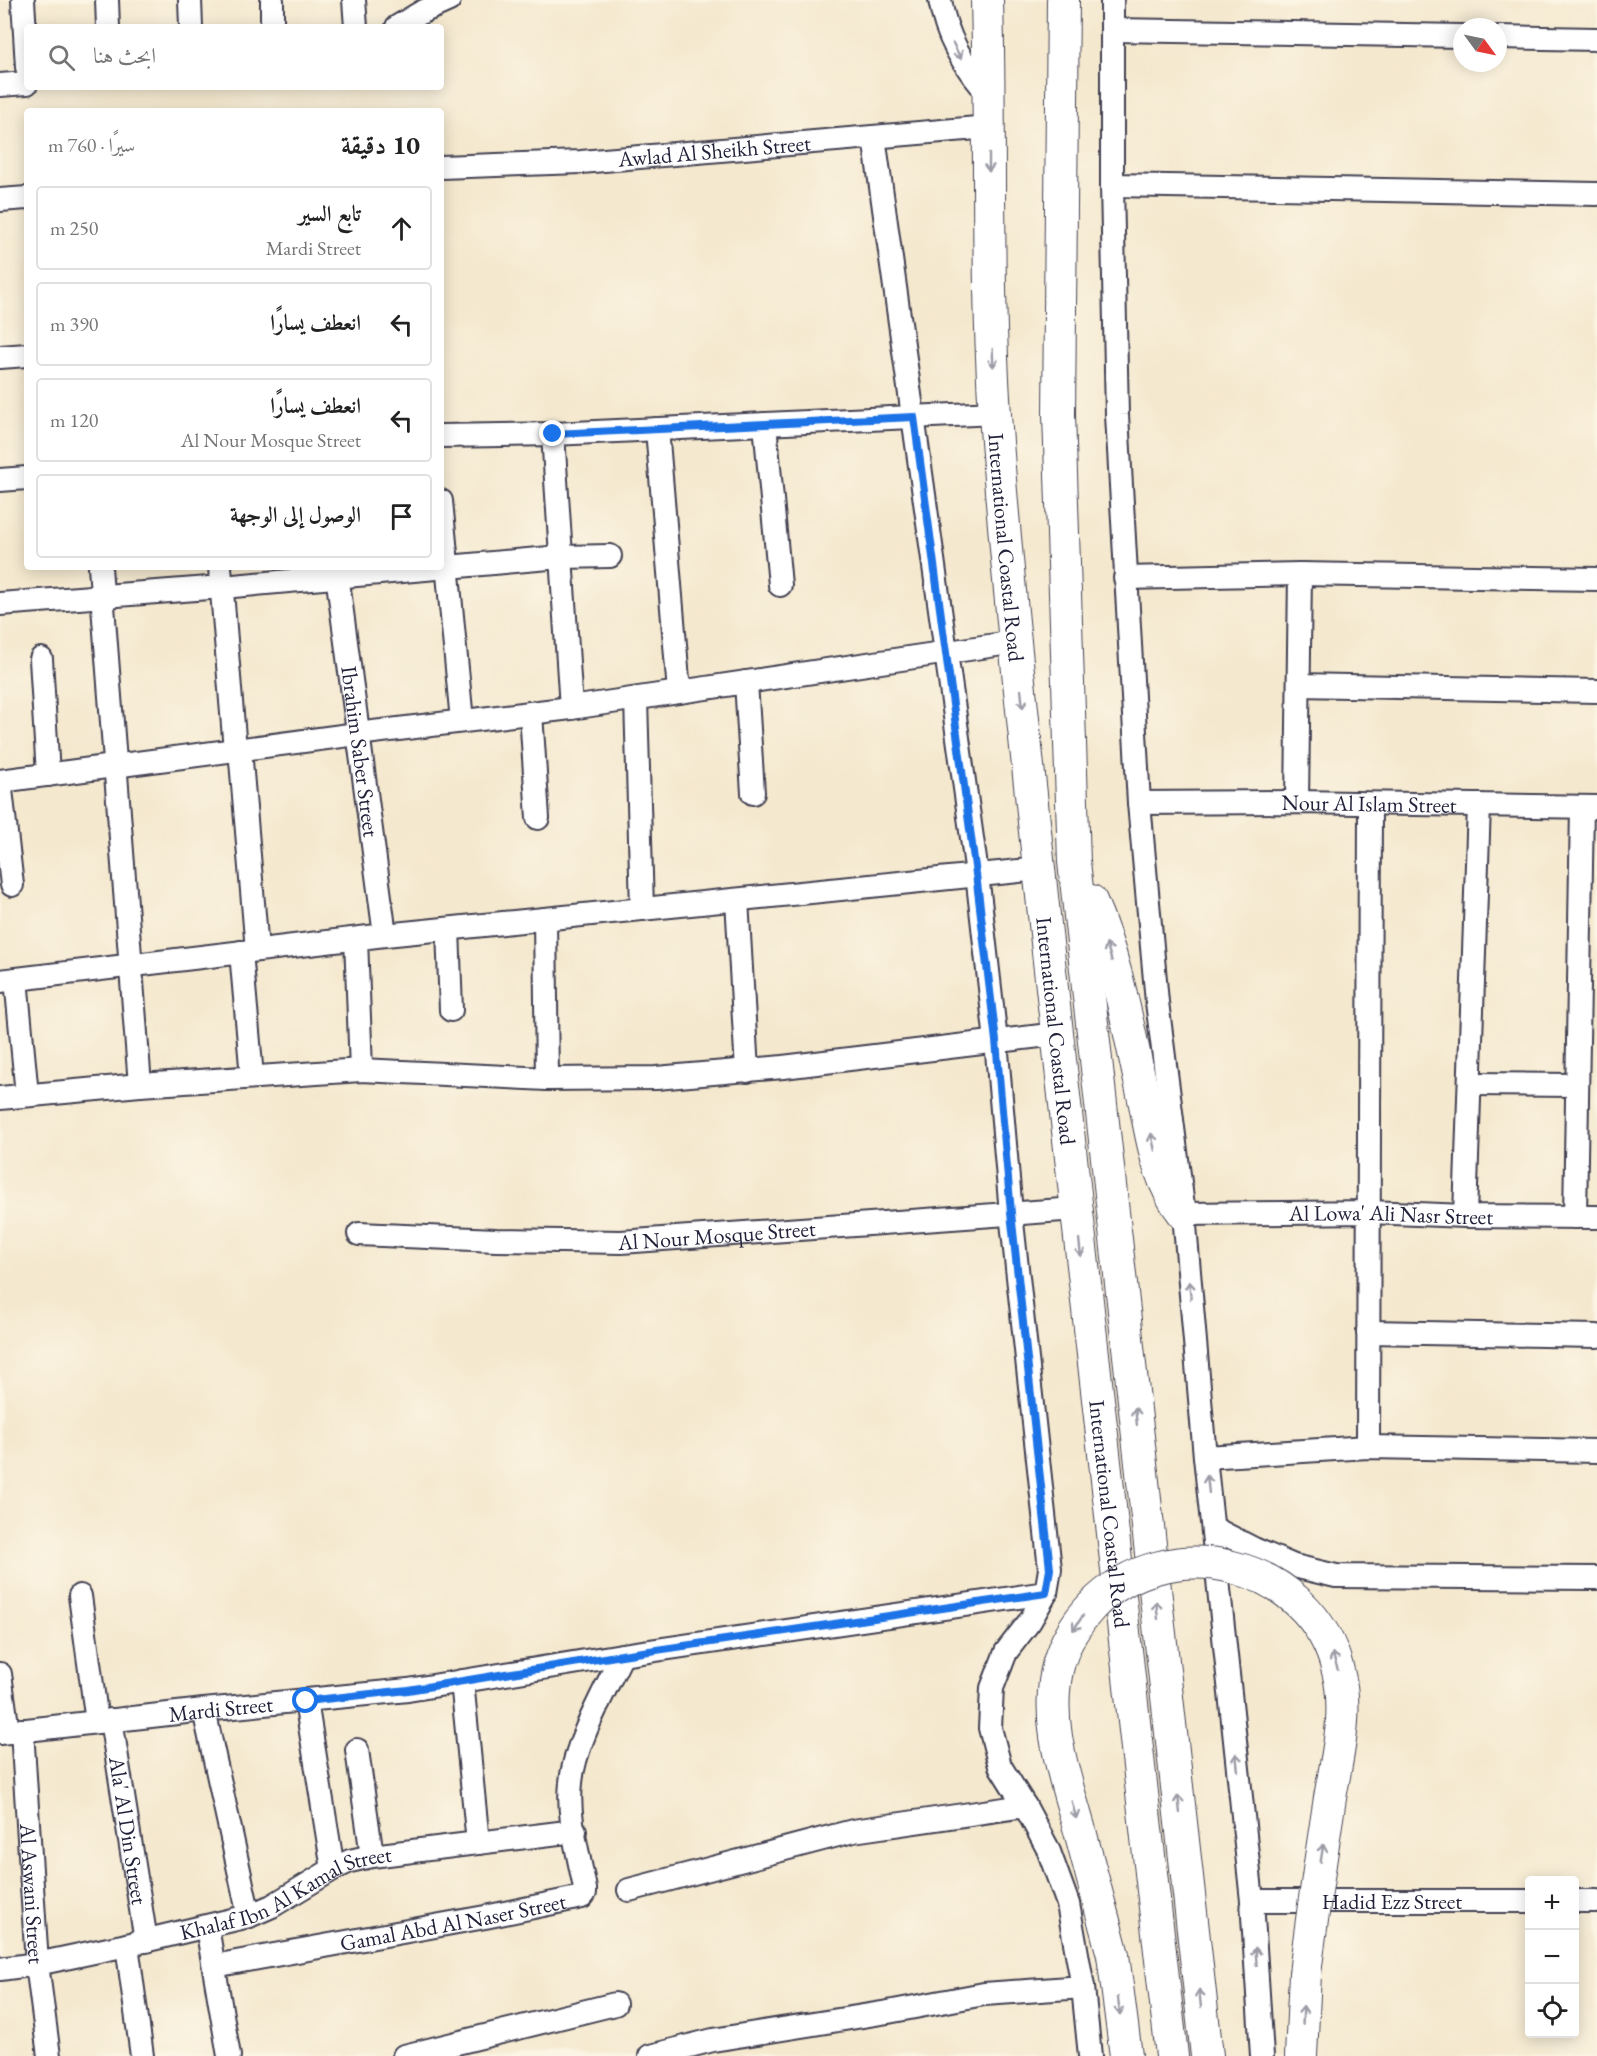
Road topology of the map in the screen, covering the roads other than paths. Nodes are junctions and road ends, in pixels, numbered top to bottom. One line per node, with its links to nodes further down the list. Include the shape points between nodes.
1 (23, 0): 12 (street)
2 (107, 0): 13 (street)
3 (190, 0): 14 (street)
4 (272, 0): 15 (street)
5 (354, 0): 16 (street)
6 (449, 0): 11 (street)
7 (940, 0): 23 (street, one-way to 23, via 955,48)
8 (987, 0): 23 (highway, International Coastal Road)
9 (1063, 0): 79 (highway, International Coastal Road, via 1059,414)
10 (1113, 0): 17 (street)
11 (404, 15)
12 (24, 24)
13 (108, 24)
14 (191, 24)
15 (272, 24)
16 (356, 24)
17 (1113, 30): 18 (street); 27 (street)
18 (1453, 36)
19 (1507, 37): 20 (street)
20 (1597, 39)
21 (24, 83): 22 (street)
22 (0, 85)
23 (990, 95): 24 (highway, International Coastal Road)
24 (989, 127): 25 (street, Awlad Al Sheikh Street); 33 (highway, International Coastal Road, one-way to 33)
25 (874, 137): 26 (street, Awlad Al Sheikh Street, via 581,162); 34 (street)
26 (444, 167)
27 (1112, 185): 28 (street); 51 (street)
28 (1597, 194)
29 (24, 198): 30 (street)
30 (0, 200)
31 (24, 355): 32 (street)
32 (0, 357)
33 (995, 413): 34 (street); 56 (highway, International Coastal Road)
34 (914, 417): 35 (street); 57 (street)
35 (765, 424): 36 (street); 53 (street)
36 (657, 429): 37 (street); 62 (street)
37 (553, 434): 38 (street); 43 (street)
38 (444, 436)
39 (24, 478): 40 (street)
40 (0, 480)
41 (444, 534): 45 (street)
42 (610, 555): 43 (street)
43 (561, 557): 45 (street); 64 (street)
44 (444, 567): 45 (street)
45 (447, 567): 66 (street)
46 (100, 570): 54 (street)
47 (381, 570): 48 (street)
48 (337, 572): 50 (street); 67 (street, Ibrahim Saber Street)
49 (1300, 574): 51 (street); 52 (street); 60 (street)
50 (221, 577): 54 (street); 68 (street)
51 (1125, 578): 74 (street)
52 (1597, 579)
53 (780, 585)
54 (101, 596): 55 (street); 69 (street)
55 (0, 604)
56 (1016, 642): 57 (street); 80 (highway, International Coastal Road, one-way to 80)
57 (946, 652): 59 (street); 81 (street)
58 (41, 659): 70 (street)
59 (746, 682): 62 (street); 72 (street)
60 (1299, 685): 61 (street); 73 (street)
61 (1597, 691)
62 (679, 692): 63 (street)
63 (636, 699): 64 (street); 84 (street)
64 (571, 708): 65 (street)
65 (531, 713): 66 (street); 78 (street)
66 (462, 721): 67 (street)
67 (357, 734): 68 (street); 87 (street, Ibrahim Saber Street)
68 (238, 749): 69 (street); 89 (street)
69 (116, 767): 70 (street); 90 (street)
70 (48, 775): 71 (street)
71 (0, 781): 82 (street)
72 (753, 793)
73 (1297, 802): 74 (street, Nour Al Islam Street); 75 (street, Nour Al Islam Street)
74 (1139, 803): 107 (street, via 1157,1002)
75 (1370, 804): 76 (street, Nour Al Islam Street); 105 (street)
76 (1479, 805): 77 (street, Nour Al Islam Street); 99 (street)
77 (1589, 807): 101 (street)
78 (538, 818)
79 (1074, 862): 107 (highway, one-way to 79, via 1160,1172 1119,986); 154 (highway, International Coastal Road, one-way to 79)
80 (1040, 869): 81 (street); 93 (highway, International Coastal Road)
81 (976, 874): 83 (street); 94 (street)
82 (12, 885)
83 (737, 900): 84 (street); 96 (street)
84 (642, 909): 85 (street)
85 (545, 919): 86 (street); 98 (street)
86 (448, 929): 87 (street); 92 (street)
87 (385, 935): 88 (street)
88 (356, 939): 89 (street); 95 (street)
89 (249, 951): 90 (street); 97 (street)
90 (131, 965): 91 (street); 100 (street)
91 (8, 980): 102 (street)
92 (451, 1010)
93 (1057, 1034): 94 (street); 104 (highway, International Coastal Road)
94 (996, 1041): 96 (street); 106 (street)
95 (361, 1070): 97 (street); 98 (street)
96 (747, 1071): 98 (street)
97 (252, 1077): 100 (street)
98 (547, 1079)
99 (1470, 1084): 101 (street); 108 (street)
100 (140, 1085): 102 (street)
101 (1577, 1085): 109 (street)
102 (27, 1095): 103 (street)
103 (0, 1098)
104 (1076, 1209): 106 (street, Al Nour Mosque Street); 153 (highway, International Coastal Road, one-way to 153)
105 (1369, 1212): 107 (street, Al Lowa' Ali Nasr Street); 108 (street, Al Lowa' Ali Nasr Street); 111 (street)
106 (1011, 1213): 110 (street, Al Nour Mosque Street, via 621,1242); 118 (street, via 1050,1569)
107 (1184, 1214): 115 (street, one-way to 107)
108 (1465, 1216): 109 (street, Al Lowa' Ali Nasr Street)
109 (1586, 1217)
110 (359, 1234)
111 (1368, 1332): 112 (street); 113 (street)
112 (1597, 1336)
113 (1368, 1447): 114 (street); 115 (street)
114 (1597, 1450)
115 (1205, 1457): 116 (street, one-way to 115)
116 (1213, 1527): 117 (street, via 1294,1566 1336,1576); 134 (street, one-way to 116)
117 (1597, 1578)
118 (1046, 1593): 120 (street, Mardi Street); 128 (street, via 1006,1652 992,1688 990,1728 1000,1766)
119 (80, 1596): 125 (street, Ala' Al Din Street)
120 (622, 1655): 122 (street, Mardi Street); 129 (street, Gamal Abd Al Naser Street, via 574,1762 570,1785)
121 (0, 1674): 126 (street, Al Aswani Street)
122 (462, 1681): 123 (street, Mardi Street); 130 (street)
123 (306, 1701): 124 (street, Mardi Street); 132 (street)
124 (204, 1710): 125 (street, Mardi Street); 138 (street)
125 (104, 1721): 126 (street, Mardi Street); 140 (street, Ala' Al Din Street)
126 (10, 1732): 141 (street, Al Aswani Street)
127 (357, 1750): 131 (street)
128 (1025, 1806): 133 (street, via 853,1832); 144 (street, via 1048,1849 1068,1904)
129 (575, 1831): 130 (street, Khalaf Ibn Al Kamal Street); 142 (street, Gamal Abd Al Naser Street, via 585,1888 578,1899)
130 (478, 1843): 131 (street, Khalaf Ibn Al Kamal Street)
131 (372, 1856): 132 (street, Khalaf Ibn Al Kamal Street)
132 (333, 1869): 138 (street, Khalaf Ibn Al Kamal Street)
133 (629, 1890)
134 (1252, 1901): 135 (street, Hadid Ezz Street); 155 (street, one-way to 134)
135 (1525, 1901)
136 (1579, 1901): 137 (street)
137 (1597, 1901)
138 (249, 1916): 139 (street, Khalaf Ibn Al Kamal Street)
139 (207, 1927): 140 (street, Khalaf Ibn Al Kamal Street); 142 (street)
140 (137, 1943): 141 (street, Khalaf Ibn Al Kamal Street); 147 (street, Ala' Al Din Street)
141 (38, 1964): 143 (street, Khalaf Ibn Al Kamal Street); 146 (street, Al Aswani Street)
142 (214, 1966): 148 (street)
143 (0, 1969)
144 (1083, 1987): 150 (street, via 984,1994 713,2040); 151 (street)
145 (615, 2004): 149 (street)
146 (49, 2056)
147 (142, 2056)
148 (229, 2056)
149 (404, 2056)
150 (650, 2056)
151 (1090, 2056)
152 (1126, 2056): 156 (highway, one-way to 152, bridge, via 1311,1924 1342,1722 1338,1669 1324,1635 1300,1604 1285,1592 1235,1567 1184,1562 1130,1577 1086,1612 1059,1662 1053,1698 1055,1738 1113,1955)
153 (1172, 2056)
154 (1207, 2056)
155 (1262, 2056)
156 (1301, 2056)

